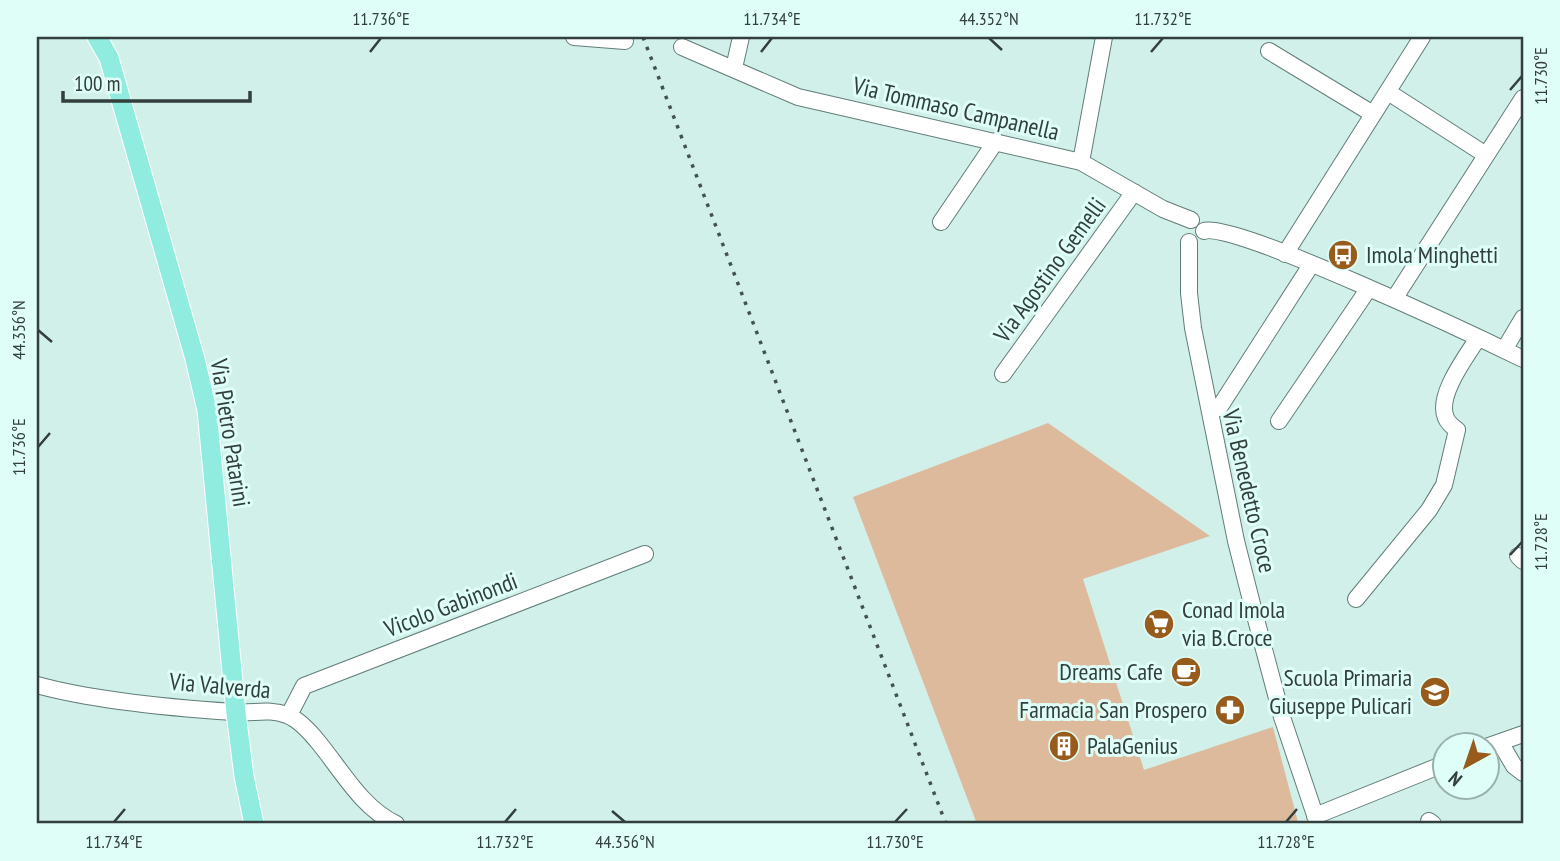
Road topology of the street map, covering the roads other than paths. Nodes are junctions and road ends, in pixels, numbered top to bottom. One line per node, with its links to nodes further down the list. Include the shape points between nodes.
1 (97, 37): 10 (main road, Via Pietro Patarini)
2 (111, 37): 10 (main road, Via Pietro Patarini)
3 (574, 37): 7 (street)
4 (741, 37): 11 (street)
5 (1104, 37): 17 (street)
6 (1422, 37): 12 (street)
7 (625, 41)
8 (682, 47): 11 (street, Via Tommaso Campanella)
9 (1269, 51): 14 (street)
10 (109, 58): 35 (main road, Via Pietro Patarini, via 207,410)
11 (734, 68): 15 (street, Via Tommaso Campanella, via 798,97)
12 (1388, 92): 14 (street); 16 (street)
13 (1523, 98): 16 (street)
14 (1373, 114): 21 (street)
15 (996, 141): 17 (street, Via Tommaso Campanella); 19 (street)
16 (1486, 155): 24 (street)
17 (1081, 162): 18 (street, Via Tommaso Campanella)
18 (1134, 192): 20 (street, Via Tommaso Campanella); 29 (street, Via Agostino Gemelli)
19 (941, 222)
20 (1187, 230): 21 (street, via 1199,240 1203,231 1218,230); 42 (street, Via Benedetto Croce, via 1193,328 1236,541 1282,717)
21 (1285, 254): 22 (street)
22 (1311, 265): 23 (street); 30 (street)
23 (1369, 288): 24 (street); 31 (street)
24 (1394, 299): 26 (street)
25 (1523, 317): 27 (street)
26 (1478, 338): 27 (street); 33 (street, via 1443,405 1446,420 1457,430 1444,485)
27 (1504, 350): 28 (street)
28 (1523, 359)
29 (1003, 374)
30 (1219, 408)
31 (1279, 421)
32 (645, 555): 36 (street, Vicolo Gabinondi, via 304,686)
33 (1356, 600)
34 (37, 685): 35 (street, Via Valverda)
35 (236, 713): 36 (street, Via Valverda, via 265,710); 43 (main road, Via Pietro Patarini)
36 (289, 715): 44 (street, Via Valverda, via 309,730 370,806)
37 (1523, 734): 38 (street)
38 (1500, 742)
39 (1500, 752): 41 (street)
40 (1430, 770): 42 (street)
41 (1523, 773)
42 (1316, 820)
43 (254, 824)
44 (396, 824)

